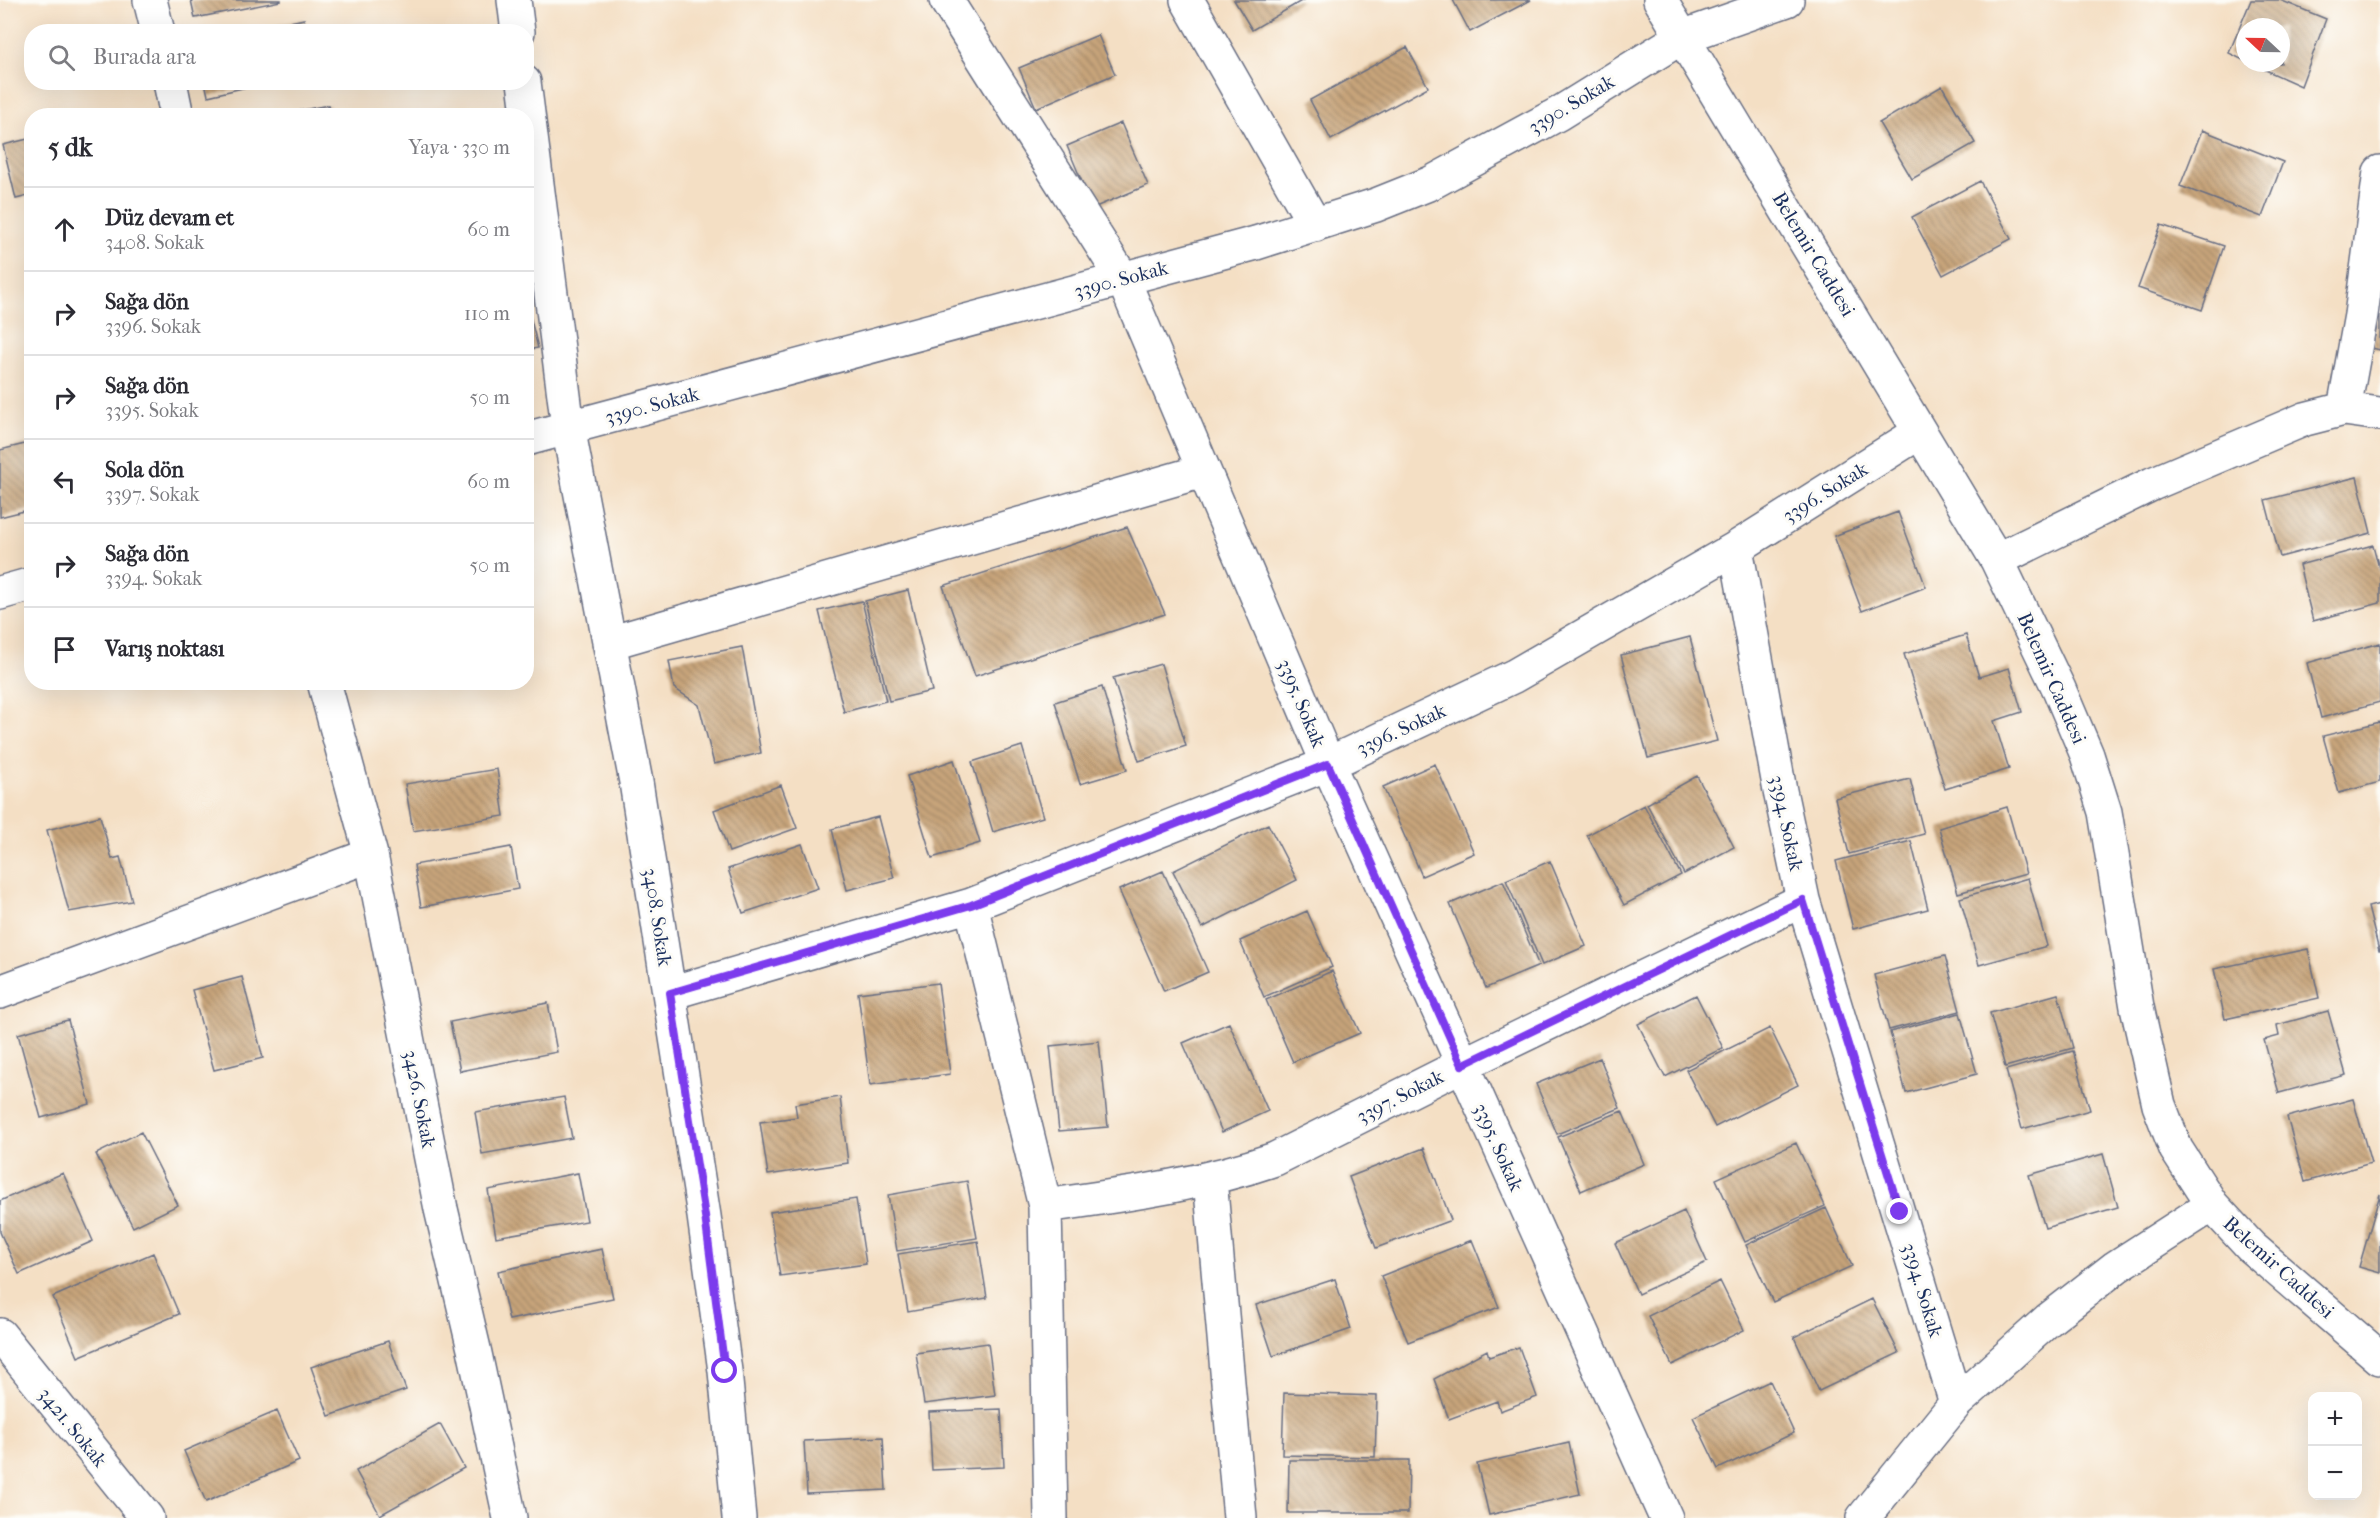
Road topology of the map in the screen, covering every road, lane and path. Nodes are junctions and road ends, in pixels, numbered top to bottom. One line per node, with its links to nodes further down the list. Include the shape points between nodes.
1 (150, 0): 7 (street)
2 (514, 0): 8 (street)
3 (946, 0): 17 (street, 3395. Sokak)
4 (1187, 0): 16 (street)
5 (1660, 0): 9 (street, Belemir Caddesi)
6 (1787, 0): 9 (street, 3390. Sokak)
7 (156, 24)
8 (517, 24)
9 (1682, 37): 16 (street, 3390. Sokak, via 1558,114 1431,183); 21 (street, Belemir Caddesi)
10 (172, 90): 12 (street)
11 (525, 90): 13 (street, 3408. Sokak)
12 (175, 108)
13 (527, 108)
14 (534, 161): 20 (street, 3408. Sokak)
15 (2380, 172): 18 (street)
16 (1315, 225): 17 (street, 3390. Sokak)
17 (1123, 279): 20 (street, 3390. Sokak); 23 (street, 3395. Sokak)
18 (2344, 409): 19 (street); 25 (street, via 2305,419 2184,470)
19 (2380, 414)
20 (568, 428): 22 (street, 3390. Sokak); 28 (street, 3408. Sokak)
21 (1920, 432): 24 (street, 3396. Sokak); 25 (street, Belemir Caddesi)
22 (534, 438)
23 (1203, 471): 28 (street); 30 (street, 3395. Sokak)
24 (1736, 548): 30 (street, 3396. Sokak, via 1514,676); 32 (street, 3394. Sokak, via 1779,791)
25 (1997, 560): 38 (street, Belemir Caddesi, via 2087,755 2104,812 2137,1007 2159,1105 2176,1149)
26 (24, 586): 27 (street)
27 (0, 593)
28 (609, 643): 35 (street, 3408. Sokak)
29 (326, 690): 31 (street, 3426. Sokak)
30 (1328, 764): 33 (street, 3396. Sokak); 36 (street, 3395. Sokak)
31 (372, 855): 34 (street); 44 (street, 3426. Sokak, via 441,1209)
32 (1803, 900): 36 (street, 3397. Sokak); 42 (street, 3394. Sokak)
33 (971, 905): 35 (street, 3396. Sokak); 39 (street)
34 (0, 992)
35 (670, 993): 45 (street, 3408. Sokak, via 705,1216)
36 (1462, 1065): 37 (street, 3397. Sokak, via 1275,1159); 48 (street, 3395. Sokak)
37 (1210, 1179): 39 (street, 3397. Sokak, via 1174,1188); 47 (street)
38 (2212, 1204): 41 (street, Belemir Caddesi, via 2251,1247); 42 (street, via 2116,1267 2048,1320)
39 (1045, 1206): 46 (street)
40 (0, 1335): 43 (street, 3421. Sokak)
41 (2380, 1358)
42 (1956, 1403): 49 (street)
43 (147, 1518)
44 (510, 1518)
45 (739, 1518)
46 (1052, 1518)
47 (1240, 1518)
48 (1666, 1518)
49 (1863, 1518)

